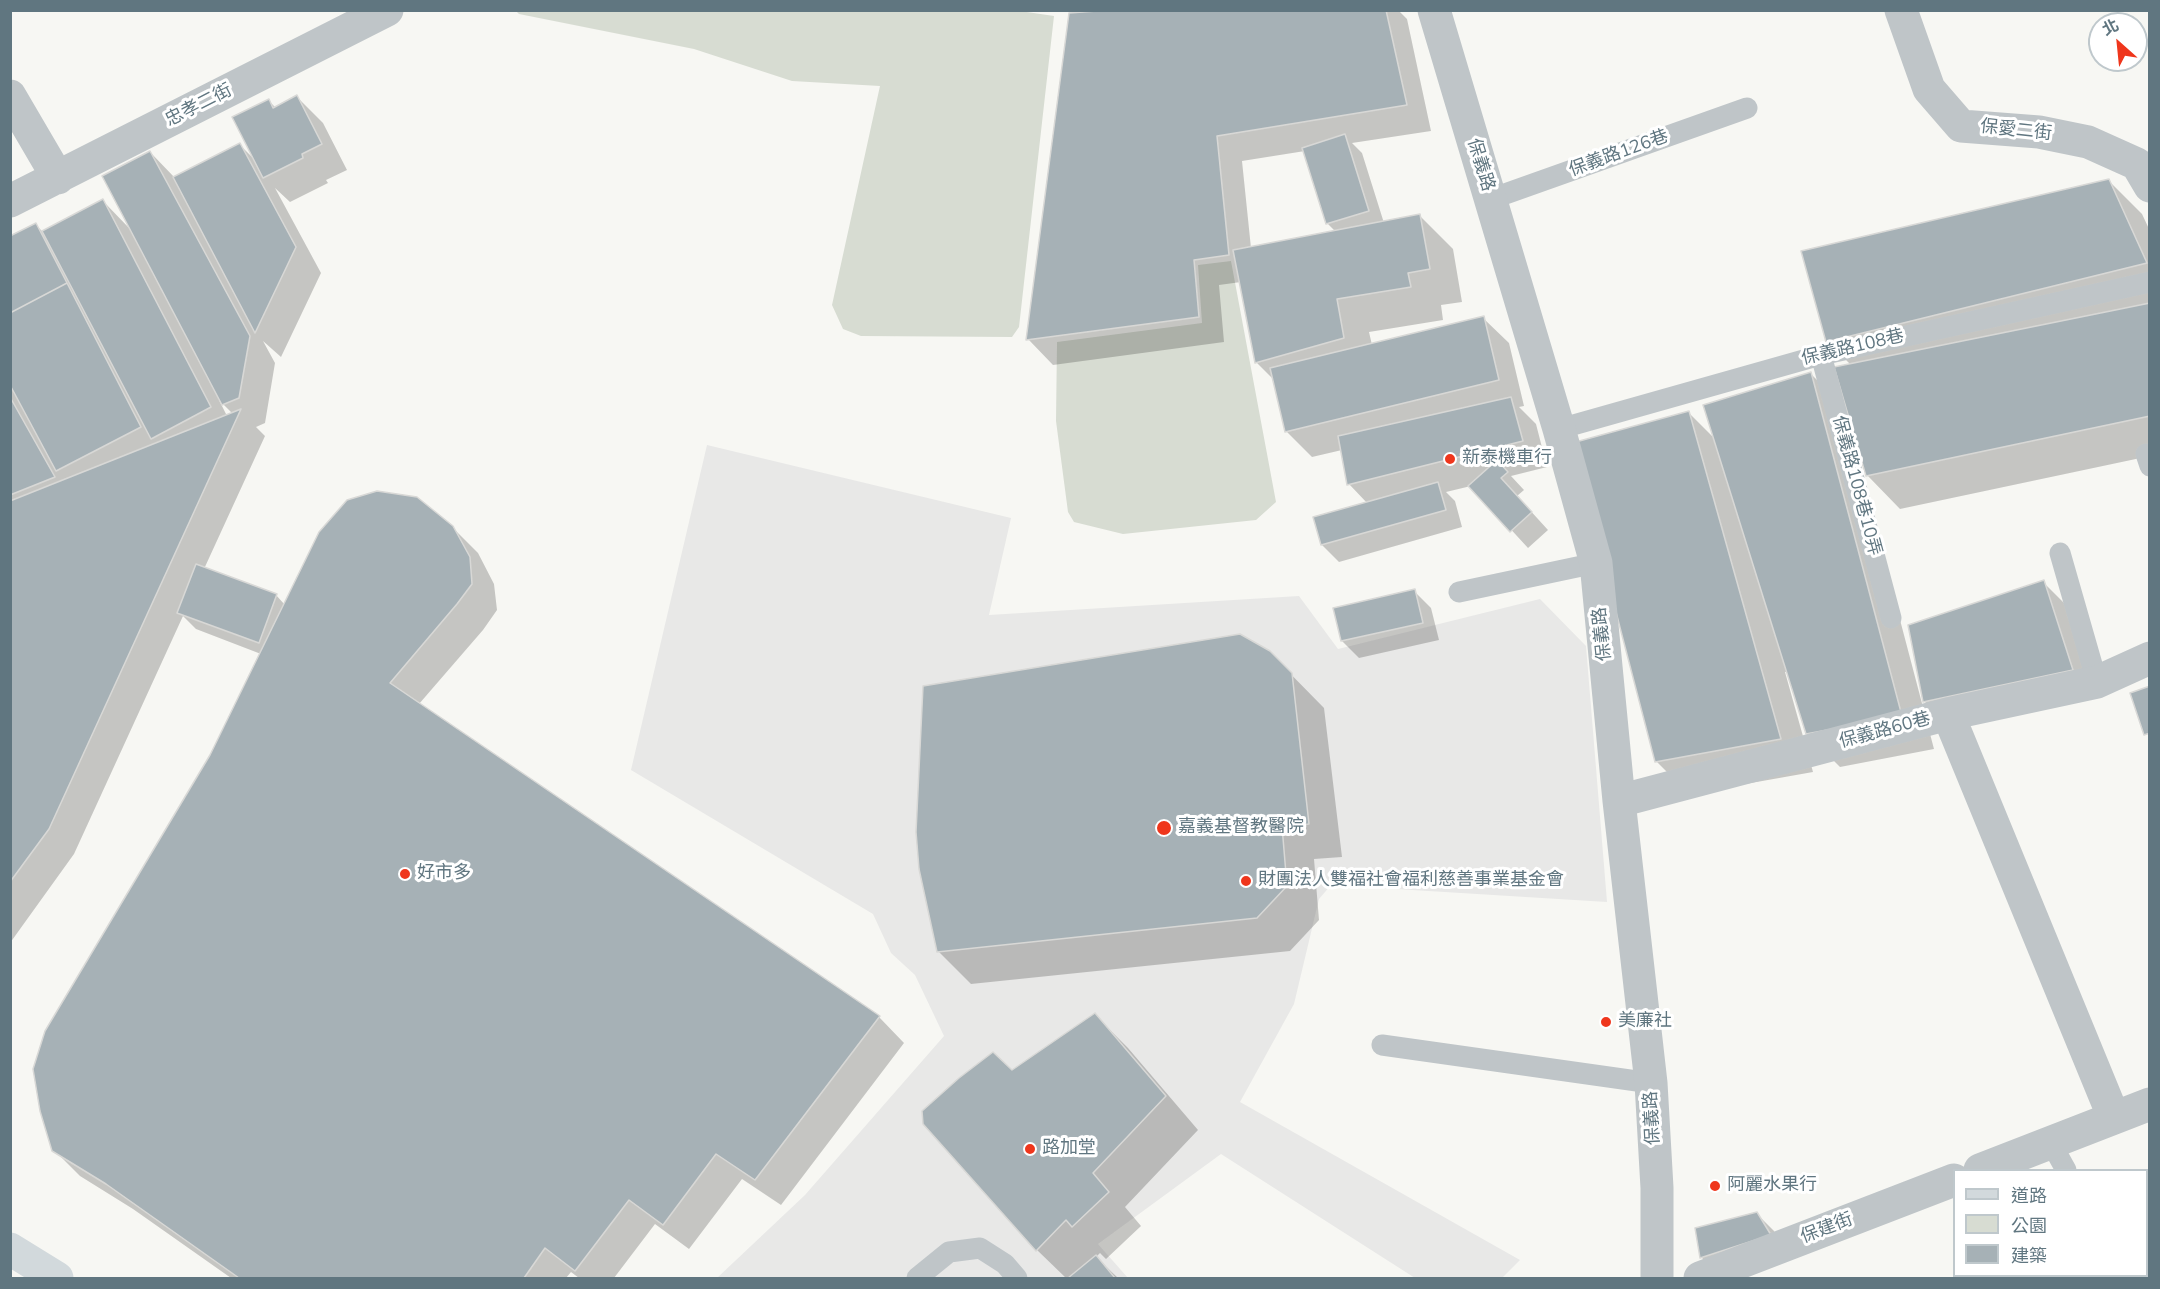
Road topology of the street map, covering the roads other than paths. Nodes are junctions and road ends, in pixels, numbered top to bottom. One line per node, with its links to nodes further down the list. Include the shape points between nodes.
1 (387, 10): 6 (street, 忠孝二街)
2 (1434, 10): 8 (street, 保義路)
3 (1900, 10): 7 (street, 保愛二街, via 1929,89 1961,126 2039,132 2088,142 2137,164)
4 (10, 96): 6 (street)
5 (1747, 108): 8 (lane, 保義路126巷)
6 (58, 178): 9 (street, 忠孝二街)
7 (2150, 186)
8 (1491, 199): 12 (street, 保義路)
9 (10, 201)
10 (2150, 282): 11 (lane, 保義路108巷)
11 (1821, 355): 12 (lane, 保義路108巷); 16 (lane, 保義路108巷10弄)
12 (1559, 429): 14 (street, 保義路)
13 (2060, 552): 18 (lane)
14 (1596, 563): 15 (lane); 20 (street, 保義路)
15 (1460, 592)
16 (1891, 618)
17 (2150, 658): 18 (street, 保義路60巷)
18 (2097, 682): 19 (street, 保義路60巷)
19 (1948, 714): 20 (street, 保義路60巷); 24 (street)
20 (1619, 801): 22 (street, 保義路)
21 (1382, 1045): 22 (lane)
22 (1651, 1083): 32 (street, 保義路)
23 (2150, 1104): 24 (street)
24 (2114, 1118): 25 (street)
25 (2058, 1157): 26 (street)
26 (1986, 1169)
27 (1953, 1180): 33 (street, 保建街)
28 (10, 1249): 29 (main road)
29 (57, 1278)
30 (917, 1278): 31 (lane, via 949,1252 980,1248 1005,1264)
31 (1017, 1278)
32 (1657, 1278)
33 (1700, 1278)

